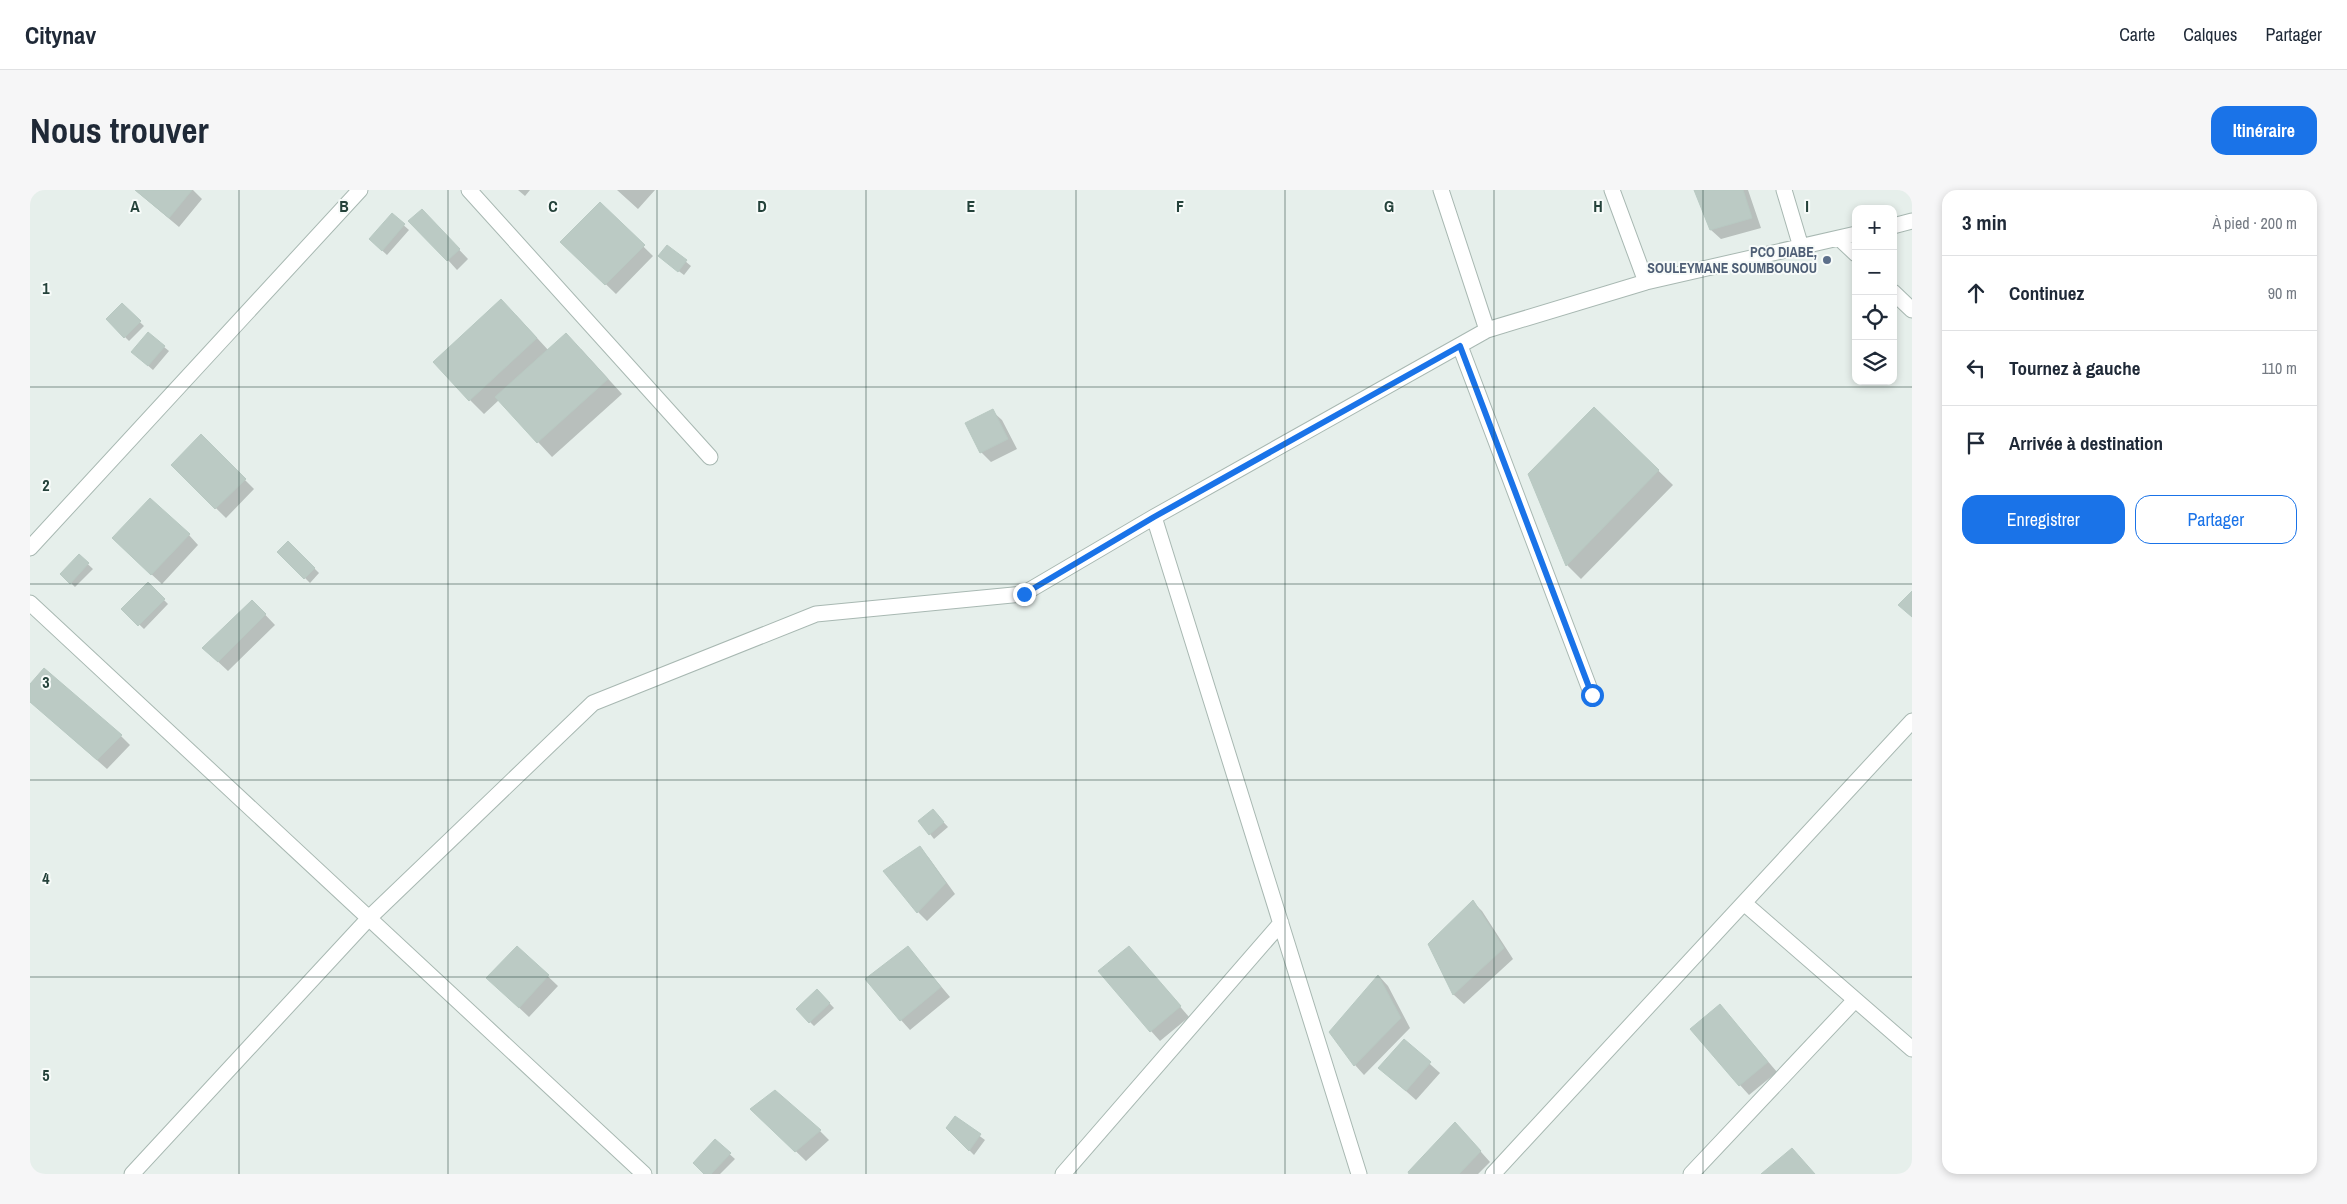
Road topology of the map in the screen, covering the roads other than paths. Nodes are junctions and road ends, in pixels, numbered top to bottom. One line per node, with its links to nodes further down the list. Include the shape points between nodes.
1 (360, 190): 19 (street)
2 (469, 190): 17 (street)
3 (1441, 190): 15 (street)
4 (1612, 190): 12 (street)
5 (1784, 190): 10 (street)
6 (1912, 221): 7 (street)
7 (1897, 225)
8 (1852, 235): 9 (street)
9 (1839, 238): 10 (street); 11 (street)
10 (1801, 247): 12 (street)
11 (1852, 250)
12 (1646, 282): 15 (street)
13 (1896, 295): 14 (street)
14 (1912, 310)
15 (1487, 330): 16 (street)
16 (1460, 346): 18 (street); 21 (street)
17 (710, 457)
18 (1154, 517): 24 (street, via 1024,594 816,614 593,703); 25 (street)
19 (30, 548)
20 (30, 603): 24 (street)
21 (1592, 695)
22 (1912, 721): 23 (street)
23 (1744, 904): 26 (street); 32 (street)
24 (369, 918): 28 (street); 29 (street)
25 (1281, 923): 30 (street); 31 (street)
26 (1855, 1000): 27 (street); 33 (street)
27 (1912, 1049)
28 (132, 1174)
29 (644, 1174)
30 (1063, 1174)
31 (1359, 1174)
32 (1493, 1174)
33 (1691, 1174)

